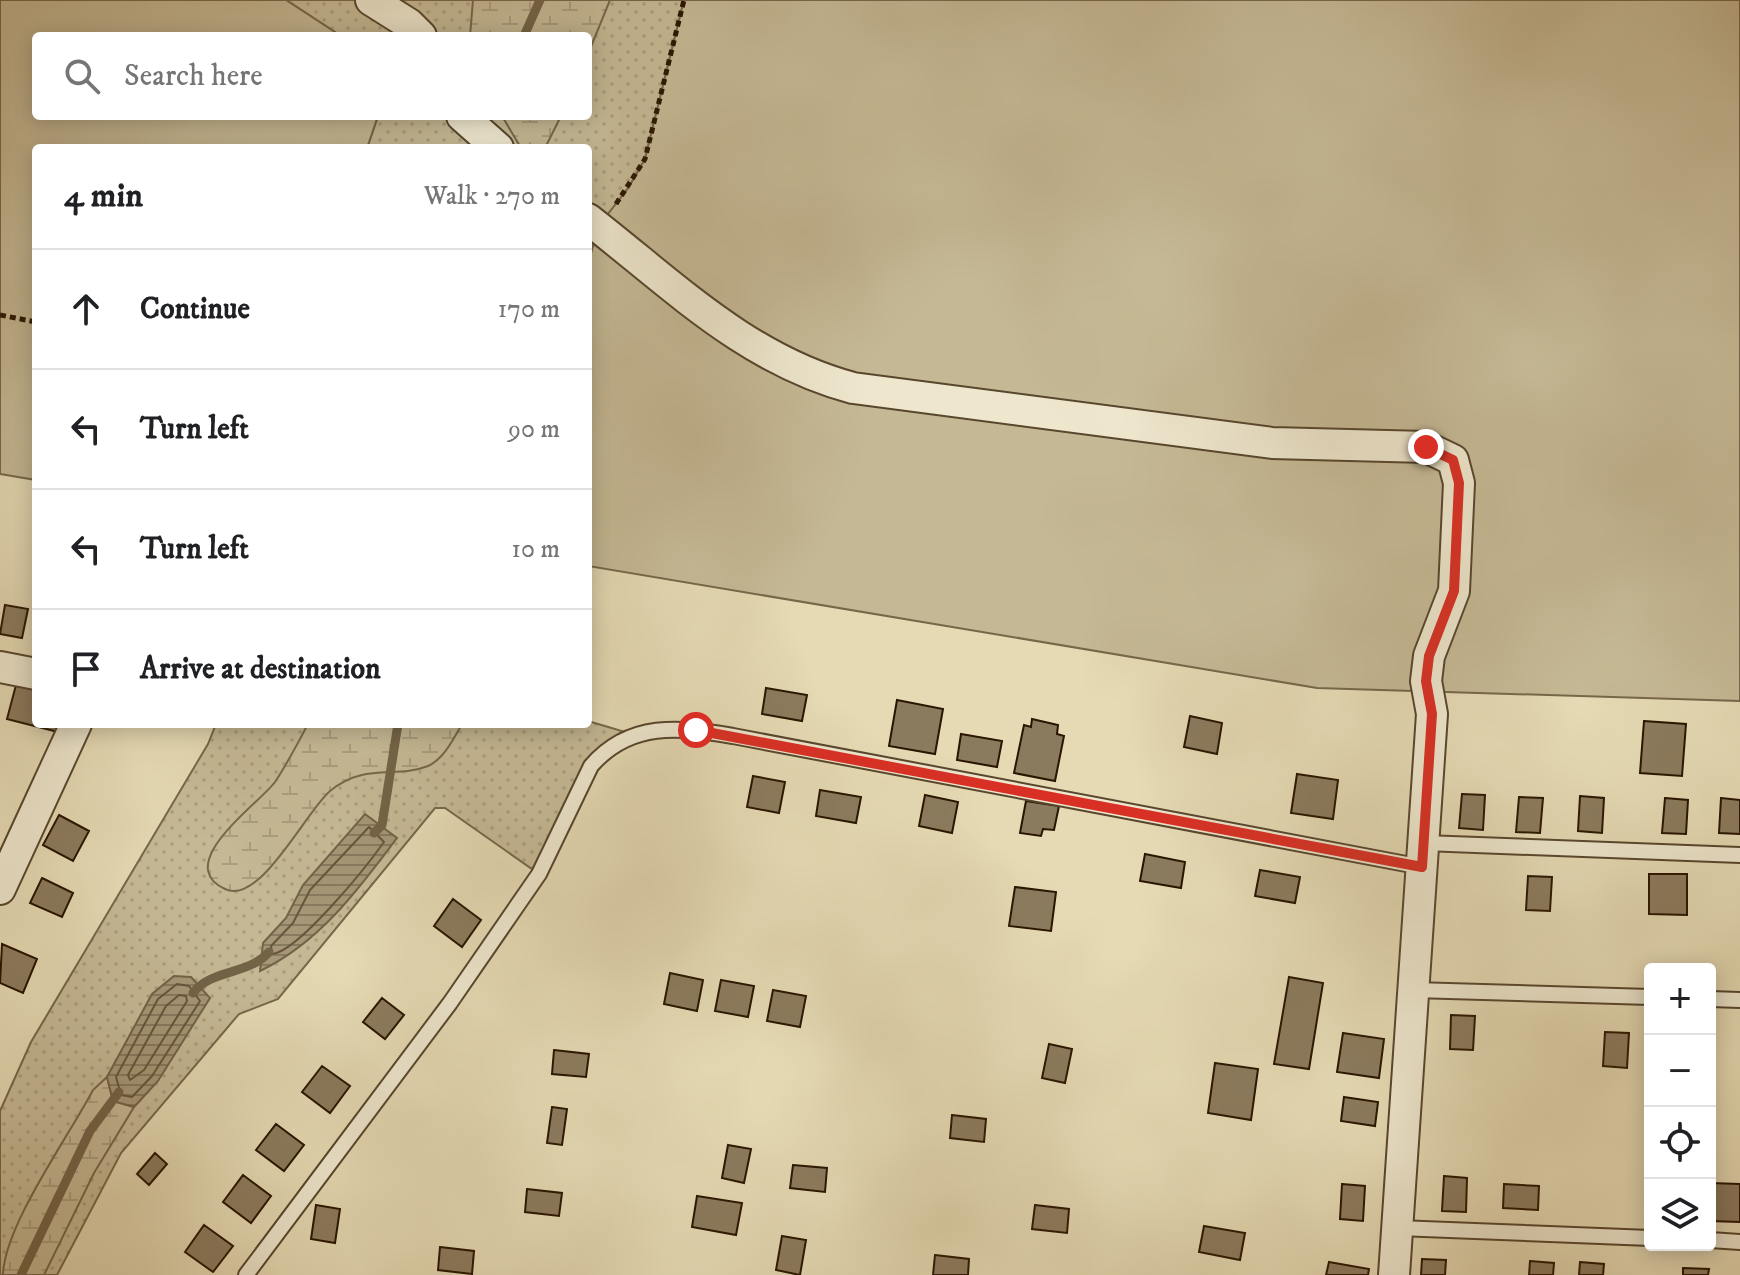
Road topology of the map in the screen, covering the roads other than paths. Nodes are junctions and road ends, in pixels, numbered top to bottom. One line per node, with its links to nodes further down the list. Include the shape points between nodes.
1 (371, 0): 2 (street)
2 (417, 32)
3 (466, 120): 4 (street)
4 (494, 144)
5 (593, 223): 9 (street, via 747,344 853,388 1238,439 1426,447 1447,455 1457,467 1459,483 1454,591 1429,656 1426,681 1432,714)
6 (0, 667): 7 (street)
7 (32, 673)
8 (74, 728): 11 (street)
9 (1423, 855): 10 (lane); 12 (street); 20 (lane, via 733,736 664,729 632,734 591,766 539,874 450,1003)
10 (1740, 855)
11 (0, 889)
12 (1414, 990): 13 (lane); 16 (street)
13 (1644, 997)
14 (1716, 999): 15 (lane)
15 (1740, 1000)
16 (1398, 1228): 17 (lane); 21 (street)
17 (1644, 1238)
18 (1716, 1240): 19 (lane)
19 (1740, 1242)
20 (246, 1275)
21 (1394, 1275)

